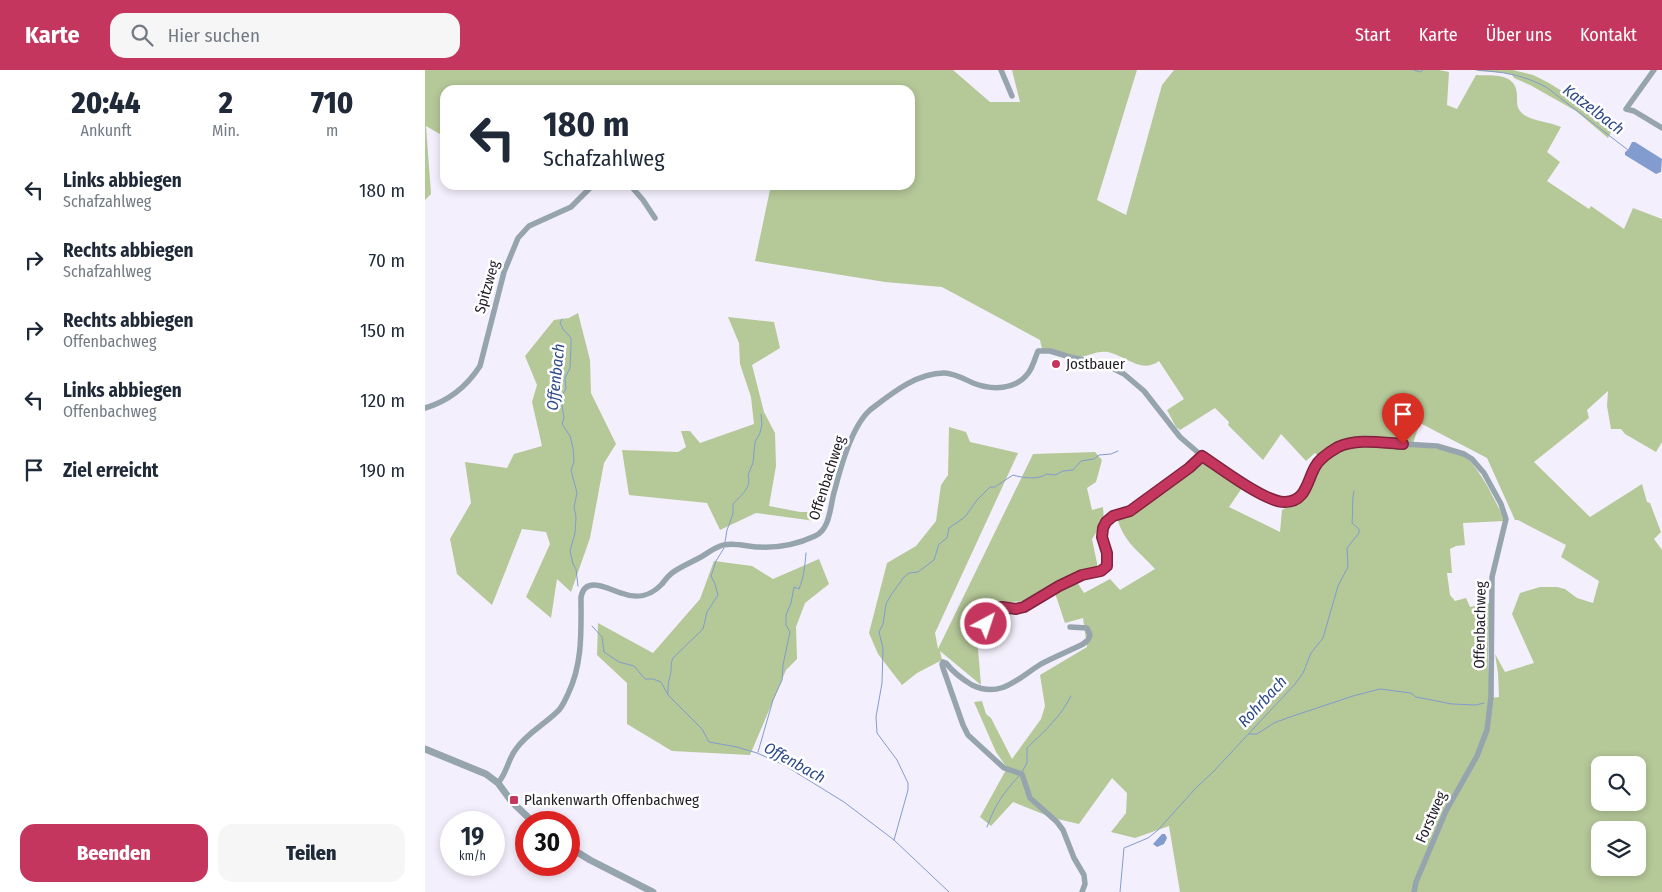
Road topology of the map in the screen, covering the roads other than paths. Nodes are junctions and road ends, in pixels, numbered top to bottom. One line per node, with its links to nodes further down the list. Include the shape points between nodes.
1 (1001, 70): 3 (street)
2 (1654, 70): 4 (street, via 1626,109)
3 (1012, 96)
4 (1662, 128)
5 (588, 190): 8 (street, Spitzweg, via 571,207 533,223 521,233 504,272 480,366 452,396)
6 (634, 190): 7 (street)
7 (655, 218)
8 (425, 408)
9 (1202, 456): 11 (street, via 1130,511 1113,516 1106,522 1102,537 1107,553 1104,569 1082,575 1024,607 1002,607 990,611 986,624); 13 (street, Offenbachweg, via 1257,491 1284,502 1303,494 1317,464 1339,447 1350,444 1437,446 1472,459 1498,496 1506,519 1492,577 1491,697 1487,730); 14 (street, Offenbachweg, via 1180,437 1144,391 1125,374 1104,364 1039,350 1024,378 1003,387 980,385 946,373 909,382 864,415 847,450 829,518 815,536 788,545 723,545 674,571 649,595 635,597 595,584 585,587 581,597 579,661 570,689 558,711 514,750)
10 (1071, 627): 18 (street, via 1087,628 1090,631 1088,640 1003,688 991,690 975,686 959,677 946,662 942,664 968,734 1005,768 1022,774 1030,798 1060,825 1073,858 1084,875)
11 (997, 635)
12 (425, 749): 14 (street, via 473,767)
13 (1477, 756): 19 (street, Forstweg, via 1446,811)
14 (498, 783): 15 (street)
15 (521, 811)
16 (580, 854): 17 (street)
17 (653, 892)
18 (1082, 892)
19 (1414, 892)

